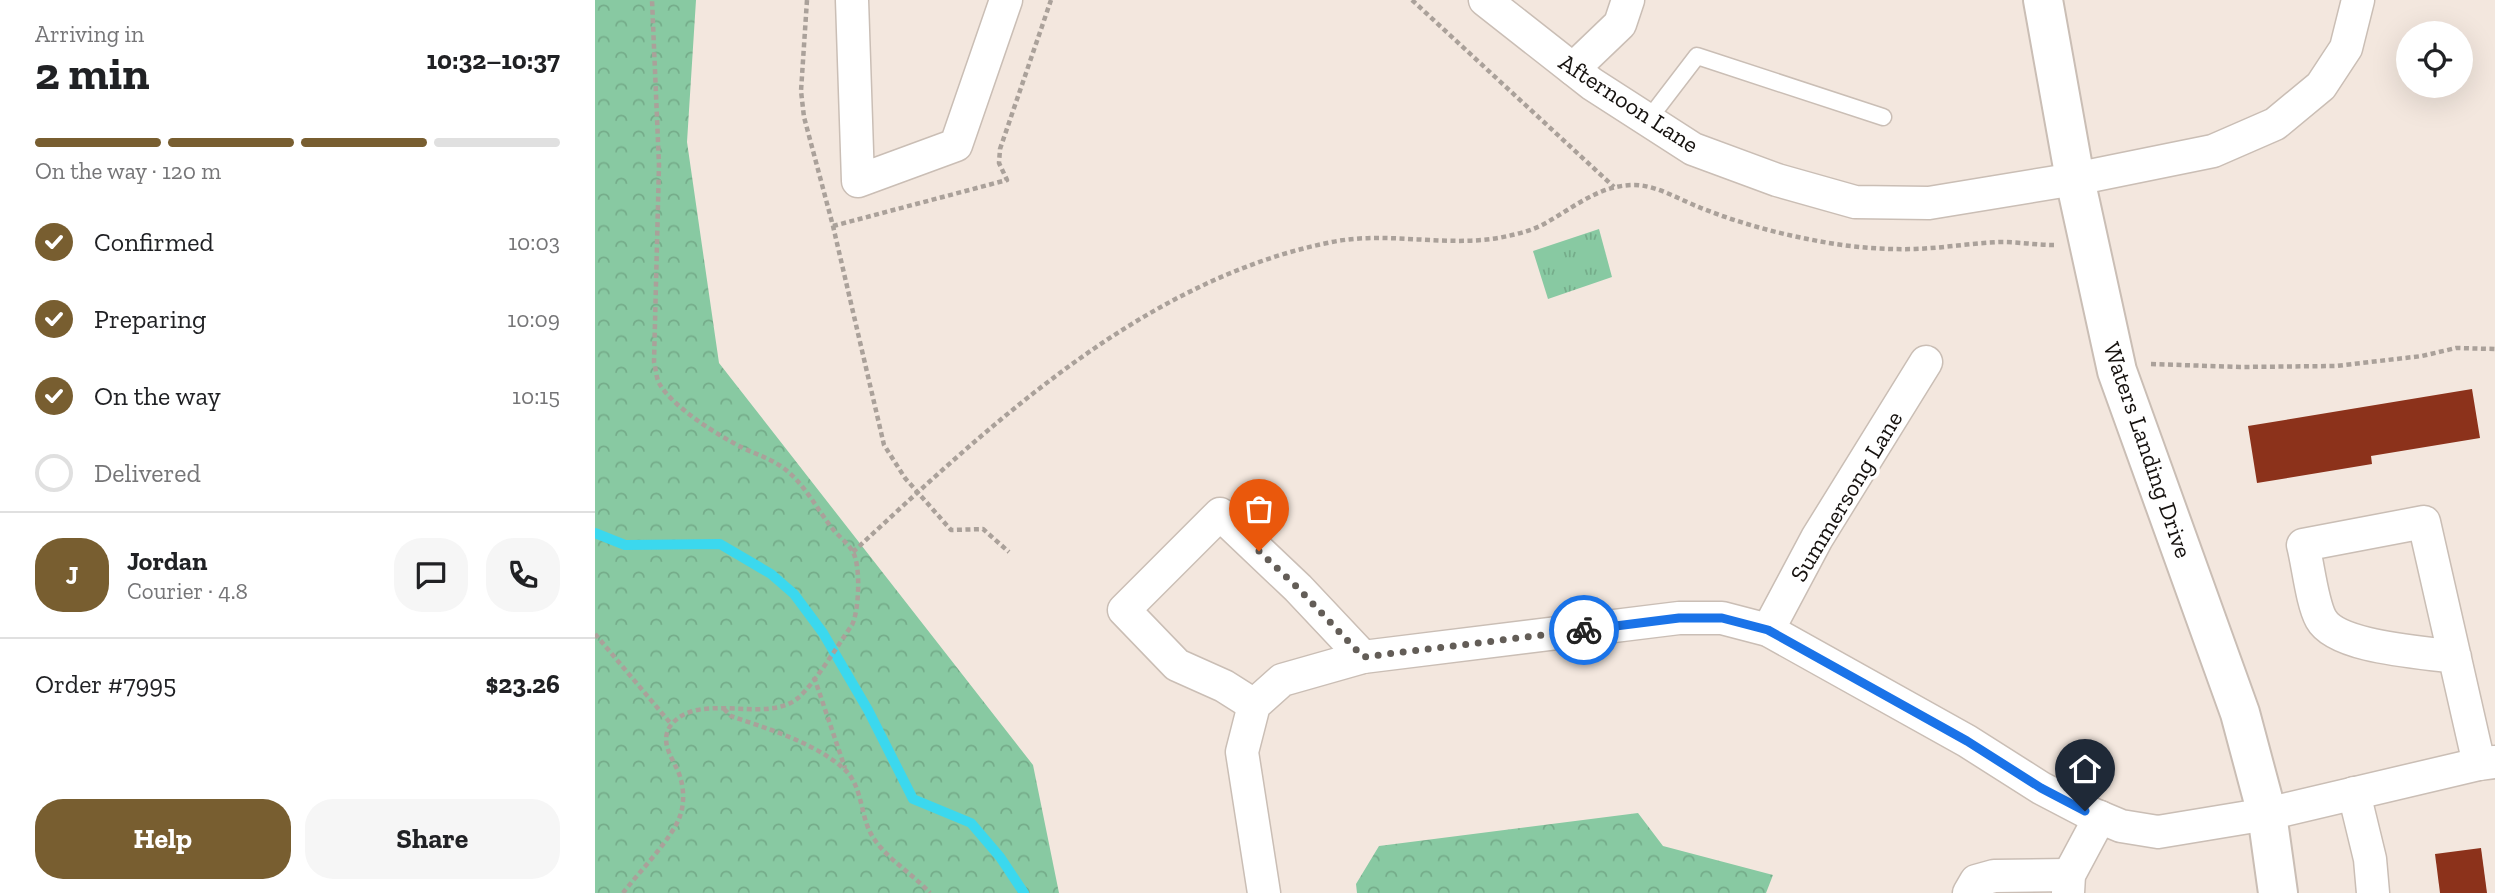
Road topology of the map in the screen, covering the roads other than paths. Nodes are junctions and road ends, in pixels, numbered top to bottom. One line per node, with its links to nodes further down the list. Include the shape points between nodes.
1 (852, 0): 2 (street, via 858,181 957,145)
2 (1006, 0)
3 (1628, 0): 7 (street, via 1620,24)
4 (2043, 0): 10 (street, Waters Landing Drive)
5 (2358, 0): 10 (street, Afternoon Lane, via 2346,48 2321,86 2275,124 2213,151)
6 (1489, 1): 7 (street, Afternoon Lane)
7 (1573, 69): 9 (street, Afternoon Lane)
8 (1883, 117): 9 (lane, via 1697,56)
9 (1649, 120): 10 (street, Afternoon Lane, via 1693,149 1854,202 1929,203)
10 (2075, 179): 18 (street, Waters Landing Drive, via 2117,371 2240,713)
11 (1926, 362): 12 (street, Summersong Lane, via 1817,538)
12 (1768, 630): 13 (street, via 1722,618 1679,618); 19 (street, via 1967,741 2041,788)
13 (1363, 657): 15 (street, via 1282,680); 15 (street, via 1220,514 1124,610 1177,664)
14 (2455, 657): 14 (street, via 2424,522 2303,545 2320,617 2329,629 2367,644); 16 (street)
15 (1254, 705): 21 (street, via 1242,752)
16 (2487, 763): 17 (street)
17 (2354, 793): 18 (street); 24 (street)
18 (2267, 814): 19 (street, via 2158,832 2121,826); 23 (street, Waters Landing Drive)
19 (2101, 817): 20 (street)
20 (2069, 884): 22 (street, via 1994,876 1976,881)
21 (1264, 893)
22 (1969, 893)
23 (2279, 893)
24 (2373, 893)

